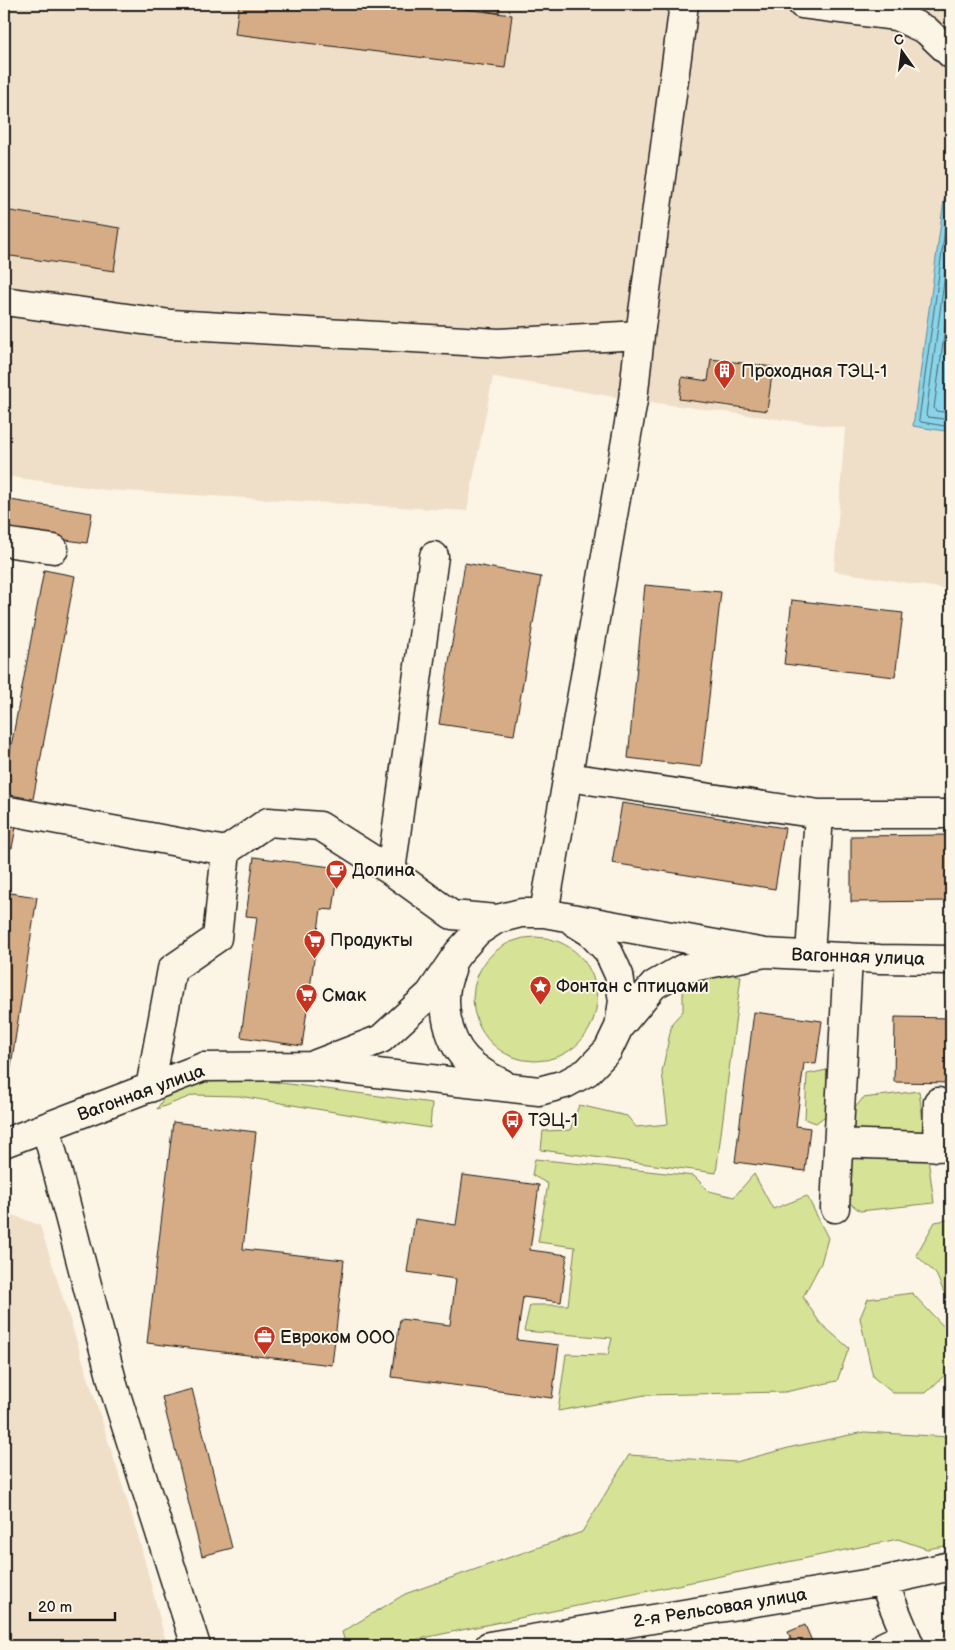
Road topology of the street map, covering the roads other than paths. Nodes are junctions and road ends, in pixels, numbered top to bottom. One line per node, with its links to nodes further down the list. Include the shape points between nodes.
1 (684, 4): 5 (street)
2 (802, 4): 3 (street, via 896,16 926,30)
3 (951, 54)
4 (4, 302): 5 (street, via 171,324 499,343)
5 (640, 335): 9 (street, via 633,400)
6 (4, 542): 7 (street)
7 (54, 549)
8 (434, 556): 14 (street)
9 (568, 777): 11 (street); 15 (street)
10 (4, 810): 13 (street)
11 (819, 814): 12 (street); 19 (street)
12 (951, 814)
13 (226, 851): 14 (street, via 268,822 320,826); 25 (street, via 217,938 172,969)
14 (390, 871): 16 (street, via 452,915)
15 (556, 916): 16 (street, via 521,913); 18 (street); 22 (street, via 590,932 608,951 619,975 623,1001)
16 (498, 919): 17 (street, via 477,932)
17 (458, 953): 23 (street, via 430,994 381,1039); 24 (street, via 447,979 445,1006 451,1034 465,1058 486,1076)
18 (765, 953): 19 (street, Вагонная улица); 22 (street, via 682,969 654,985)
19 (810, 955): 20 (street, Вагонная улица)
20 (848, 957): 21 (street, Вагонная улица); 29 (street)
21 (951, 960)
22 (619, 1027): 24 (street, via 608,1050 587,1072 565,1084 539,1091)
23 (313, 1066): 24 (street); 25 (street, Вагонная улица, via 203,1068)
24 (512, 1087)
25 (150, 1088): 27 (street, Вагонная улица)
26 (938, 1102): 30 (street)
27 (46, 1128): 28 (street, Вагонная улица); 35 (street, via 114,1388)
28 (4, 1144)
29 (838, 1144): 30 (street); 31 (street)
30 (944, 1147)
31 (835, 1208)
32 (951, 1566): 33 (street, 2-я Рельсовая улица)
33 (883, 1581): 34 (street); 36 (street, 2-я Рельсовая улица)
34 (900, 1643)
35 (196, 1646)
36 (490, 1646)

